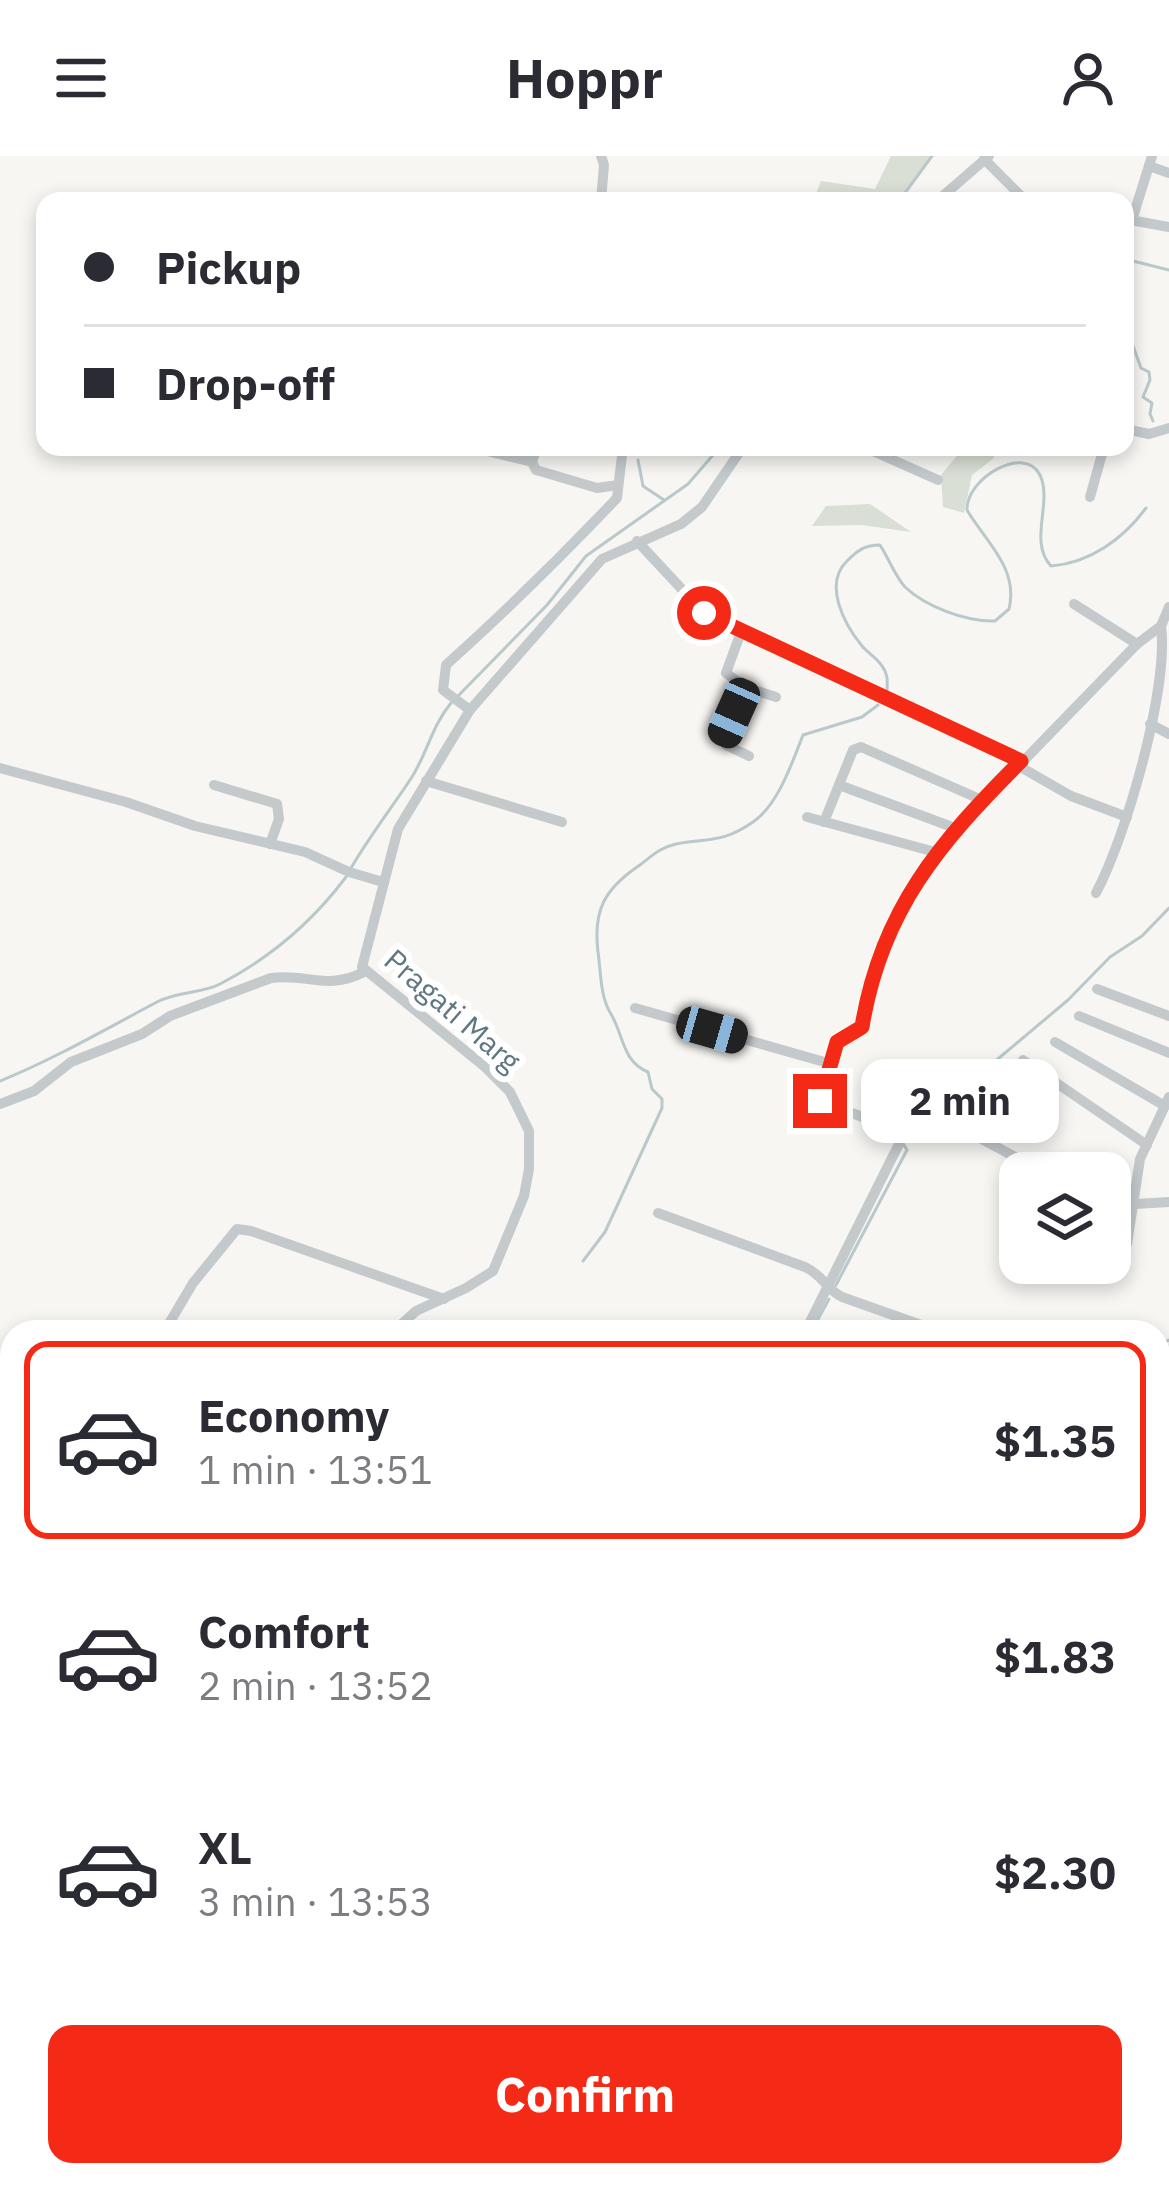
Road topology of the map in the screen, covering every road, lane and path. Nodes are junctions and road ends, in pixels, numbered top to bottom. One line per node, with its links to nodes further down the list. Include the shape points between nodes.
1 (602, 156): 5 (street)
2 (986, 158): 6 (street); 7 (street)
3 (1150, 161): 4 (street); 8 (street)
4 (1169, 173)
5 (602, 192)
6 (947, 192)
7 (1018, 192)
8 (1134, 203)
9 (1134, 220): 10 (street)
10 (1169, 227)
11 (1169, 428): 12 (street)
12 (1134, 431)
13 (509, 456): 19 (street)
14 (534, 456): 19 (street)
15 (621, 456): 21 (street)
16 (737, 456): 23 (street, Pragati Marg, via 702,507)
17 (884, 456): 20 (street)
18 (1101, 456): 22 (street)
19 (532, 462): 21 (street, via 597,488)
20 (938, 480)
21 (619, 484): 31 (street, via 617,498 555,564 446,665 443,689)
22 (1090, 497)
23 (637, 541): 27 (street, via 704,613); 31 (street, Pragati Marg, via 602,559)
24 (1074, 604): 28 (street)
25 (1169, 607): 26 (street)
26 (1161, 626): 28 (street); 32 (street, via 1165,652)
27 (741, 632): 29 (street, via 726,674); 35 (street)
28 (1137, 644): 35 (street)
29 (745, 686): 30 (street); 34 (street, via 722,739)
30 (776, 697)
31 (470, 710): 37 (street, Pragati Marg)
32 (1150, 724): 33 (street); 42 (street)
33 (1169, 734)
34 (749, 756)
35 (1019, 763): 40 (street); 42 (street, via 1071,796)
36 (0, 768): 46 (street)
37 (426, 781): 44 (street); 48 (street, Pragati Marg, via 398,829)
38 (214, 785): 46 (street, via 277,804)
39 (839, 785): 40 (street, via 861,747); 43 (street); 45 (street)
40 (982, 800): 45 (street)
41 (807, 817): 43 (street)
42 (1127, 817): 49 (street)
43 (824, 822): 47 (street)
44 (562, 823)
45 (956, 828): 47 (street)
46 (270, 844): 48 (street)
47 (935, 852): 58 (street, via 869,984 862,1027 839,1040)
48 (383, 882): 50 (street, Pragati Marg)
49 (1096, 893)
50 (364, 972): 60 (street, via 336,983 271,978 71,1062); 71 (street, Pragati Marg, via 484,1066 510,1092 529,1131 524,1196 493,1270)
51 (1097, 988): 54 (street)
52 (635, 1008): 58 (street)
53 (1079, 1016): 56 (street)
54 (1169, 1016)
55 (1055, 1042): 59 (street)
56 (1169, 1053)
57 (1023, 1060): 63 (street)
58 (828, 1063): 70 (street, via 820,1101 897,1130 901,1140)
59 (1167, 1102): 62 (street)
60 (0, 1104)
61 (939, 1116): 64 (street)
62 (1164, 1120): 63 (street)
63 (1147, 1145): 67 (street)
64 (1007, 1152)
65 (1169, 1202): 67 (street)
66 (1131, 1203): 67 (street)
67 (1135, 1204): 69 (street)
68 (658, 1213): 70 (street, via 805,1267)
69 (1131, 1224)
70 (830, 1286): 74 (street); 75 (street, via 842,1298)
71 (444, 1299): 72 (street, via 237,1229); 73 (street, Pragati Marg)
72 (171, 1320)
73 (406, 1320)
74 (812, 1320)
75 (906, 1320)

